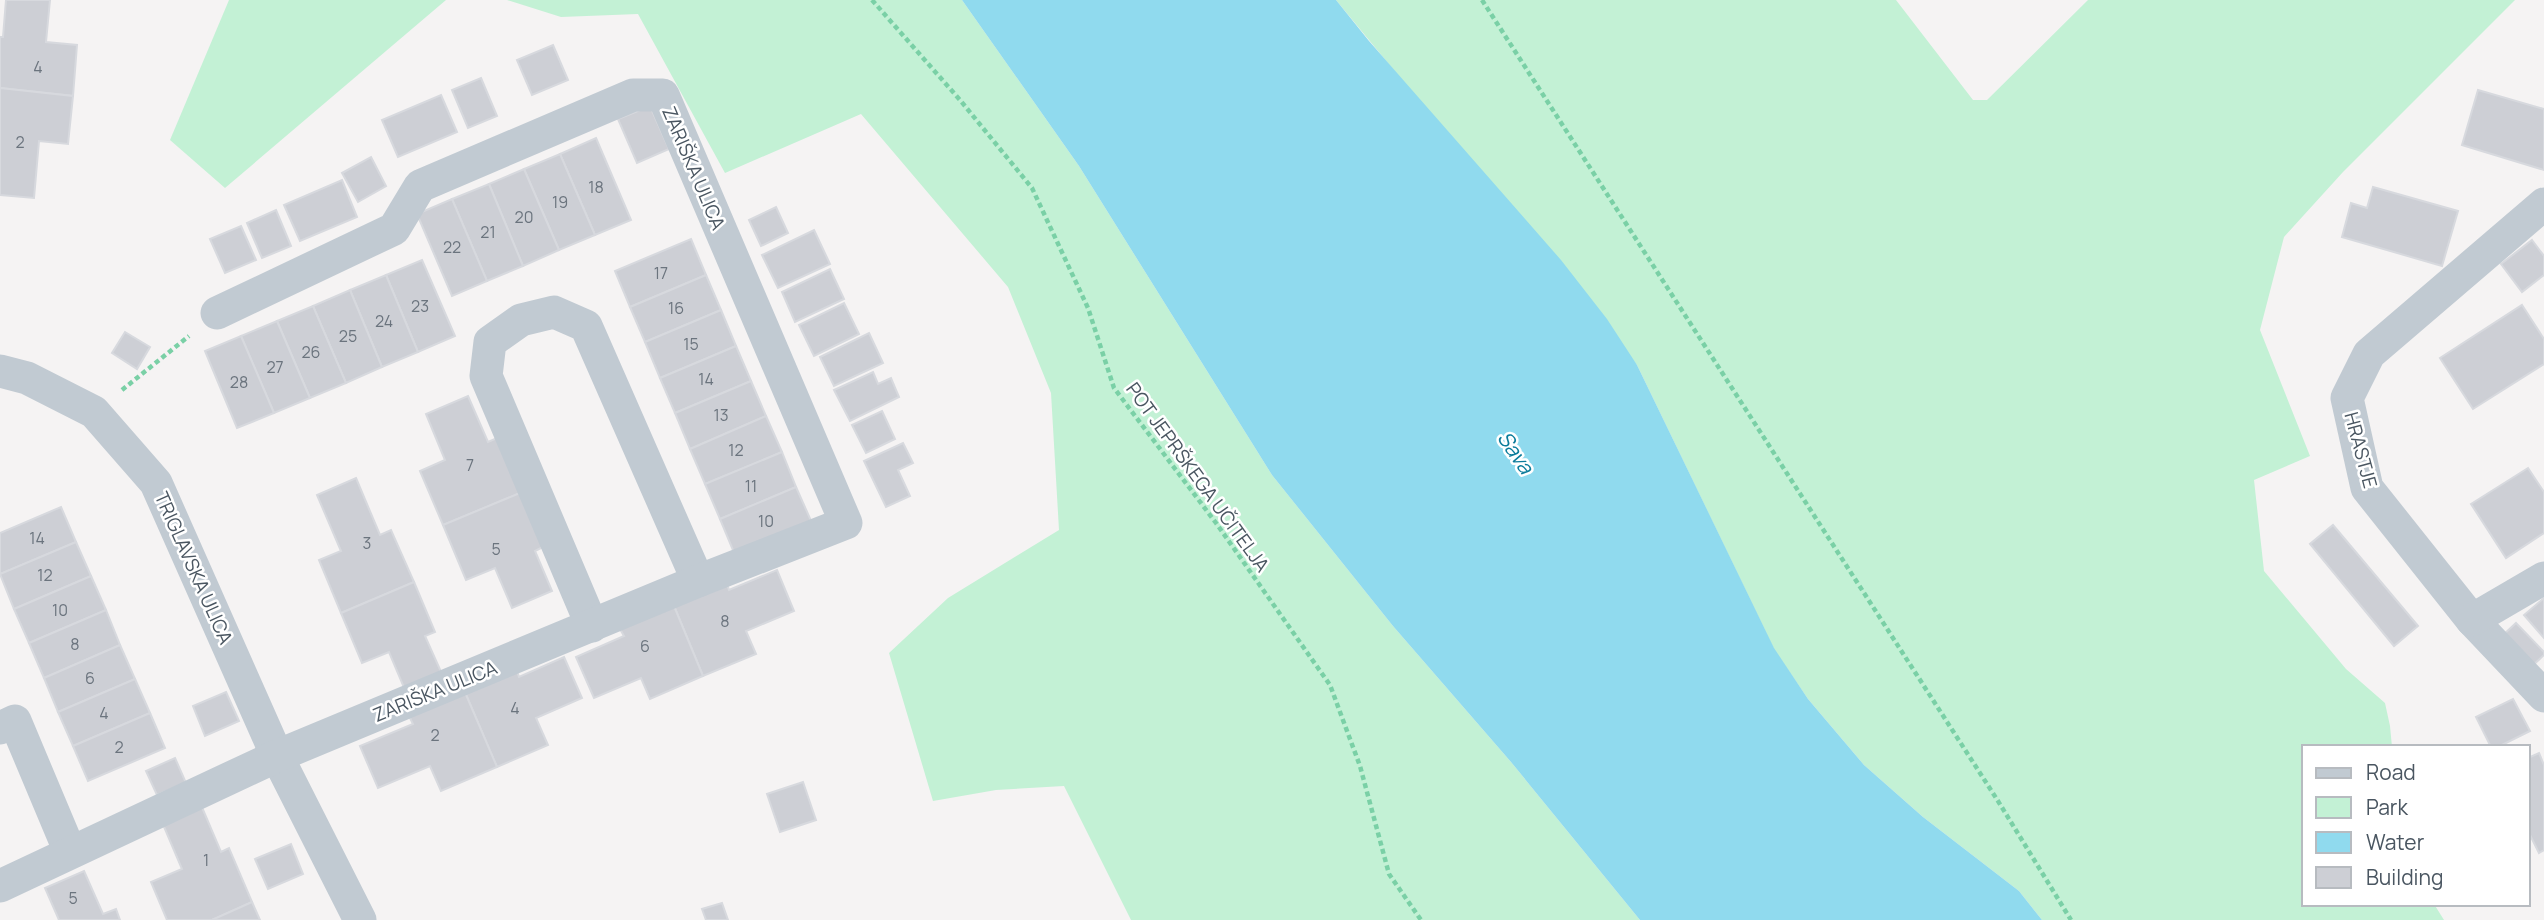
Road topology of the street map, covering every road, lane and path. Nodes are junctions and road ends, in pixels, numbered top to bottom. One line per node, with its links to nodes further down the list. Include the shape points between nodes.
1 (872, 0): 17 (path, POT JEPRŠKEGA UČITELJA, via 1032,188 1088,308 1114,388 1330,685 1360,766 1389,874)
2 (1482, 0): 18 (path)
3 (2544, 204): 9 (street, HRASTJE, via 2369,354 2347,398 2367,488)
4 (217, 313): 6 (path); 8 (street, ZARIŠKA ULICA, via 394,229 420,186 633,95 663,95 846,523)
5 (0, 372): 6 (street, TRIGLAVSKA ULICA, via 27,378)
6 (94, 412): 13 (street, TRIGLAVSKA ULICA, via 156,483)
7 (2544, 578): 9 (street)
8 (698, 581): 10 (street, ZARIŠKA ULICA); 10 (street, via 586,326 554,313 521,320 490,342 486,376)
9 (2472, 620): 11 (street, HRASTJE)
10 (592, 626): 13 (street, ZARIŠKA ULICA)
11 (2544, 696)
12 (0, 728): 14 (street, via 15,722)
13 (278, 756): 14 (street); 16 (street, TRIGLAVSKA ULICA)
14 (70, 852): 15 (street)
15 (0, 886)
16 (360, 920)
17 (1421, 920)
18 (2071, 920)

